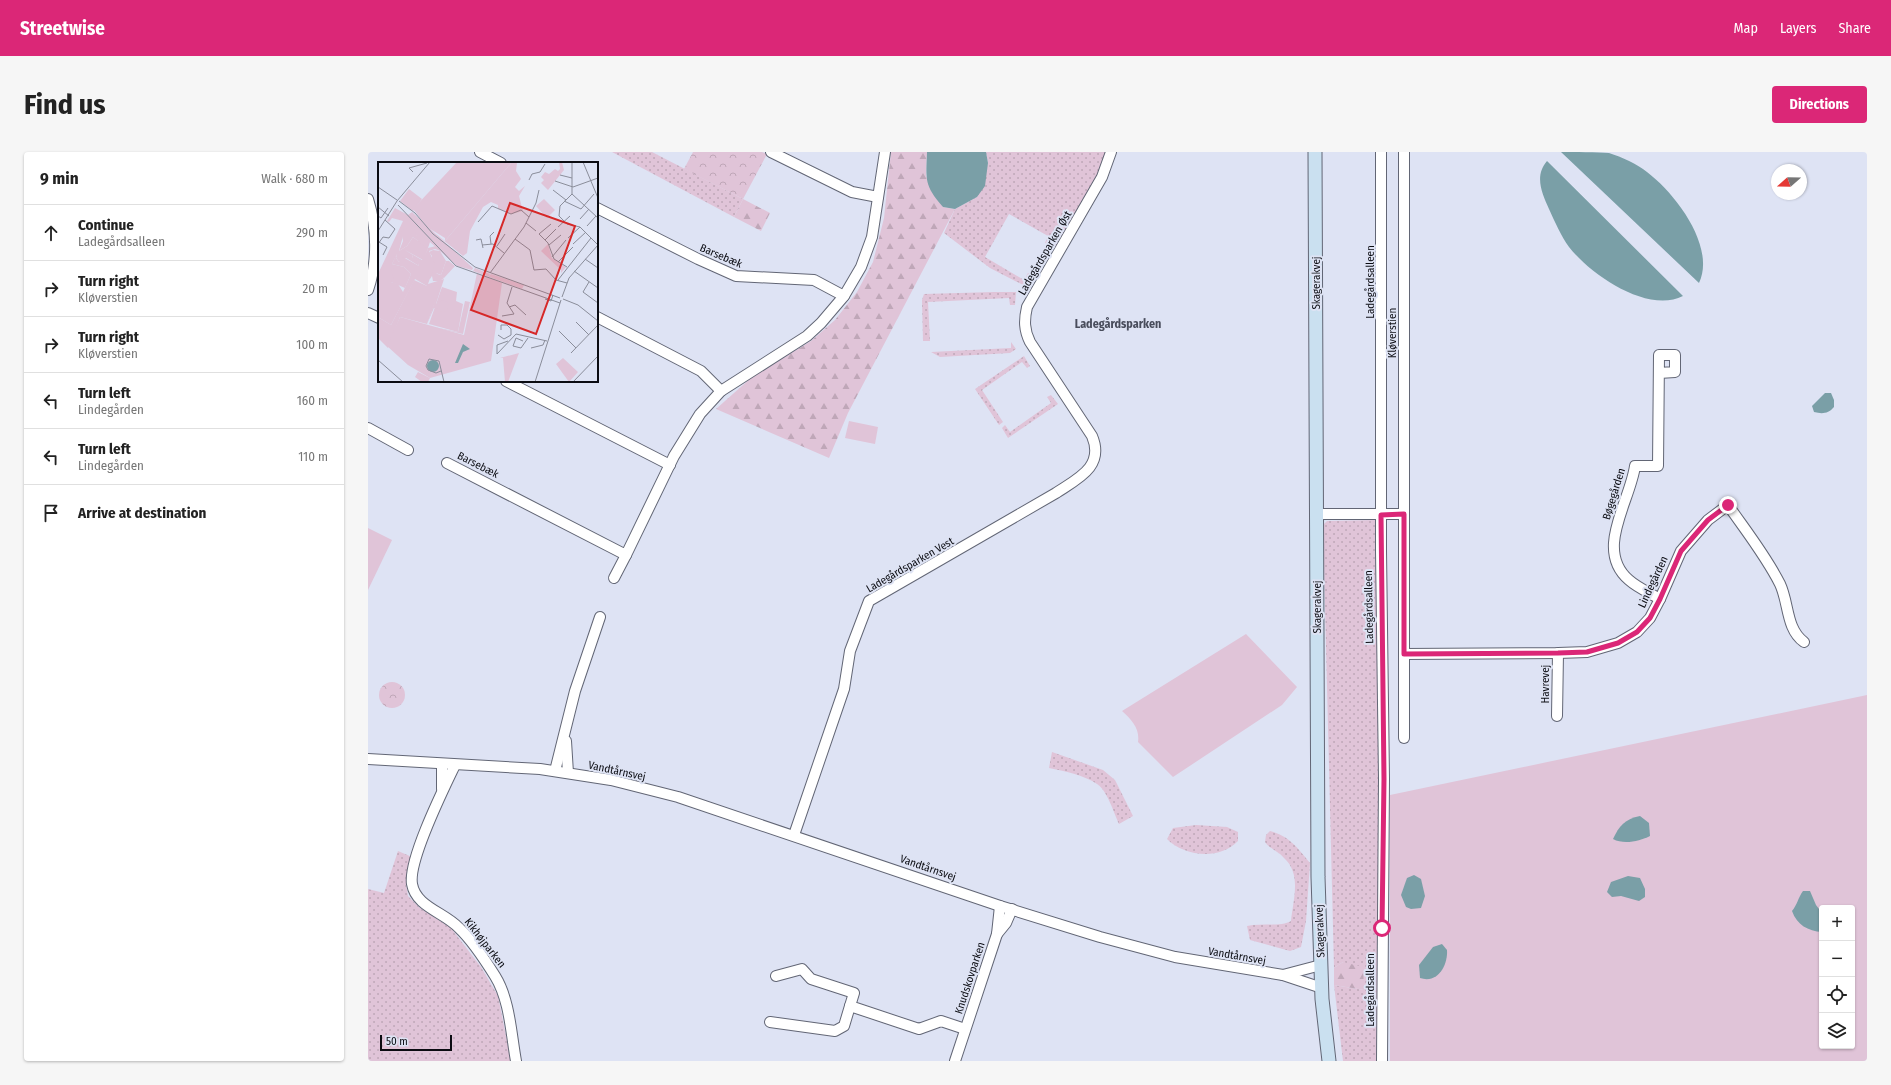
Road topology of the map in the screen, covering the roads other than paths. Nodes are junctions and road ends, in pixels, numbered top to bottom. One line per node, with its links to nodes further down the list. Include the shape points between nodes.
1 (480, 152): 8 (street)
2 (771, 152): 9 (street, via 852,192)
3 (885, 152): 9 (street)
4 (1112, 152): 22 (street, Ladegårdsparken Øst, via 1102,177 1027,307 1025,323 1025,332 1030,342 1092,436)
5 (1315, 152): 26 (street, Skagerakvej)
6 (1381, 152): 28 (street, Ladegårdsalleen)
7 (1404, 152): 27 (street, Kløverstien)
8 (499, 162)
9 (878, 197): 14 (street, via 867,252)
10 (368, 199): 12 (street)
11 (598, 209): 14 (street, Barsebæk, via 736,276 814,280)
12 (376, 220): 13 (street, via 374,267)
13 (368, 290)
14 (844, 296): 20 (street, via 807,336)
15 (368, 313): 16 (street)
16 (378, 318)
17 (598, 318): 20 (street, via 701,371)
18 (1659, 373): 31 (street, Bøgegården, via 1658,466 1635,466 1634,479 1613,542 1616,562 1625,576)
19 (508, 382): 25 (street)
20 (721, 391): 25 (street, via 695,420)
21 (368, 428): 23 (street)
22 (1095, 447): 45 (street, Ladegårdsparken Vest, via 1092,465 1083,476 869,601 850,651 844,689)
23 (408, 450)
24 (447, 463): 29 (street, Barsebæk)
25 (670, 465): 29 (street)
26 (1317, 514): 28 (street); 49 (street, Skagerakvej, via 1318,877)
27 (1404, 514): 28 (street); 35 (street, Kløverstien)
28 (1381, 515): 59 (street, Ladegårdsalleen, via 1384,779)
29 (626, 555): 30 (street)
30 (614, 578)
31 (1660, 599): 33 (street, Lindegården, via 1684,547 1708,520 1728,505 1781,585 1796,636); 34 (street, Lindegården, via 1650,618 1637,632 1618,643 1587,652)
32 (600, 617): 37 (street, via 575,691)
33 (1804, 642)
34 (1558, 653): 35 (street, Lindegården); 36 (street, Havrevej)
35 (1404, 654): 38 (street, Kløverstien)
36 (1557, 716)
37 (566, 732): 42 (street); 43 (street)
38 (1404, 738)
39 (368, 759): 40 (street, Vandtårnsvej)
40 (442, 764): 41 (street, Vandtårnsvej); 44 (street, Kikhøjparken)
41 (455, 765): 42 (street, Vandtårnsvej); 44 (street, Kikhøjparken)
42 (555, 771): 43 (street, Vandtårnsvej)
43 (568, 773): 45 (street, Vandtårnsvej, via 611,780 678,797)
44 (442, 791): 56 (street, Kikhøjparken, via 412,871 412,883 420,901 460,928 496,977 505,998)
45 (794, 835): 46 (street, Vandtårnsvej)
46 (1000, 906): 47 (street, Vandtårnsvej); 48 (street, Knudskovparken)
47 (1012, 909): 48 (street, Knudskovparken, via 1006,924); 50 (street, Vandtårnsvej, via 1093,935 1165,954)
48 (997, 934): 55 (street, Knudskovparken)
49 (1321, 965): 50 (street, Vandtårnsvej); 52 (street, Skagerakvej)
50 (1283, 975): 52 (street, Vandtårnsvej)
51 (776, 976): 53 (street, via 802,969 811,979 854,993)
52 (1322, 988): 58 (street, Skagerakvej)
53 (850, 1006): 54 (street, via 844,1026 835,1031); 55 (street, Knudskovparken, via 919,1029 941,1022)
54 (770, 1022)
55 (965, 1029): 57 (street, Knudskovparken)
56 (516, 1061)
57 (955, 1061)
58 (1328, 1061)
59 (1382, 1061)

